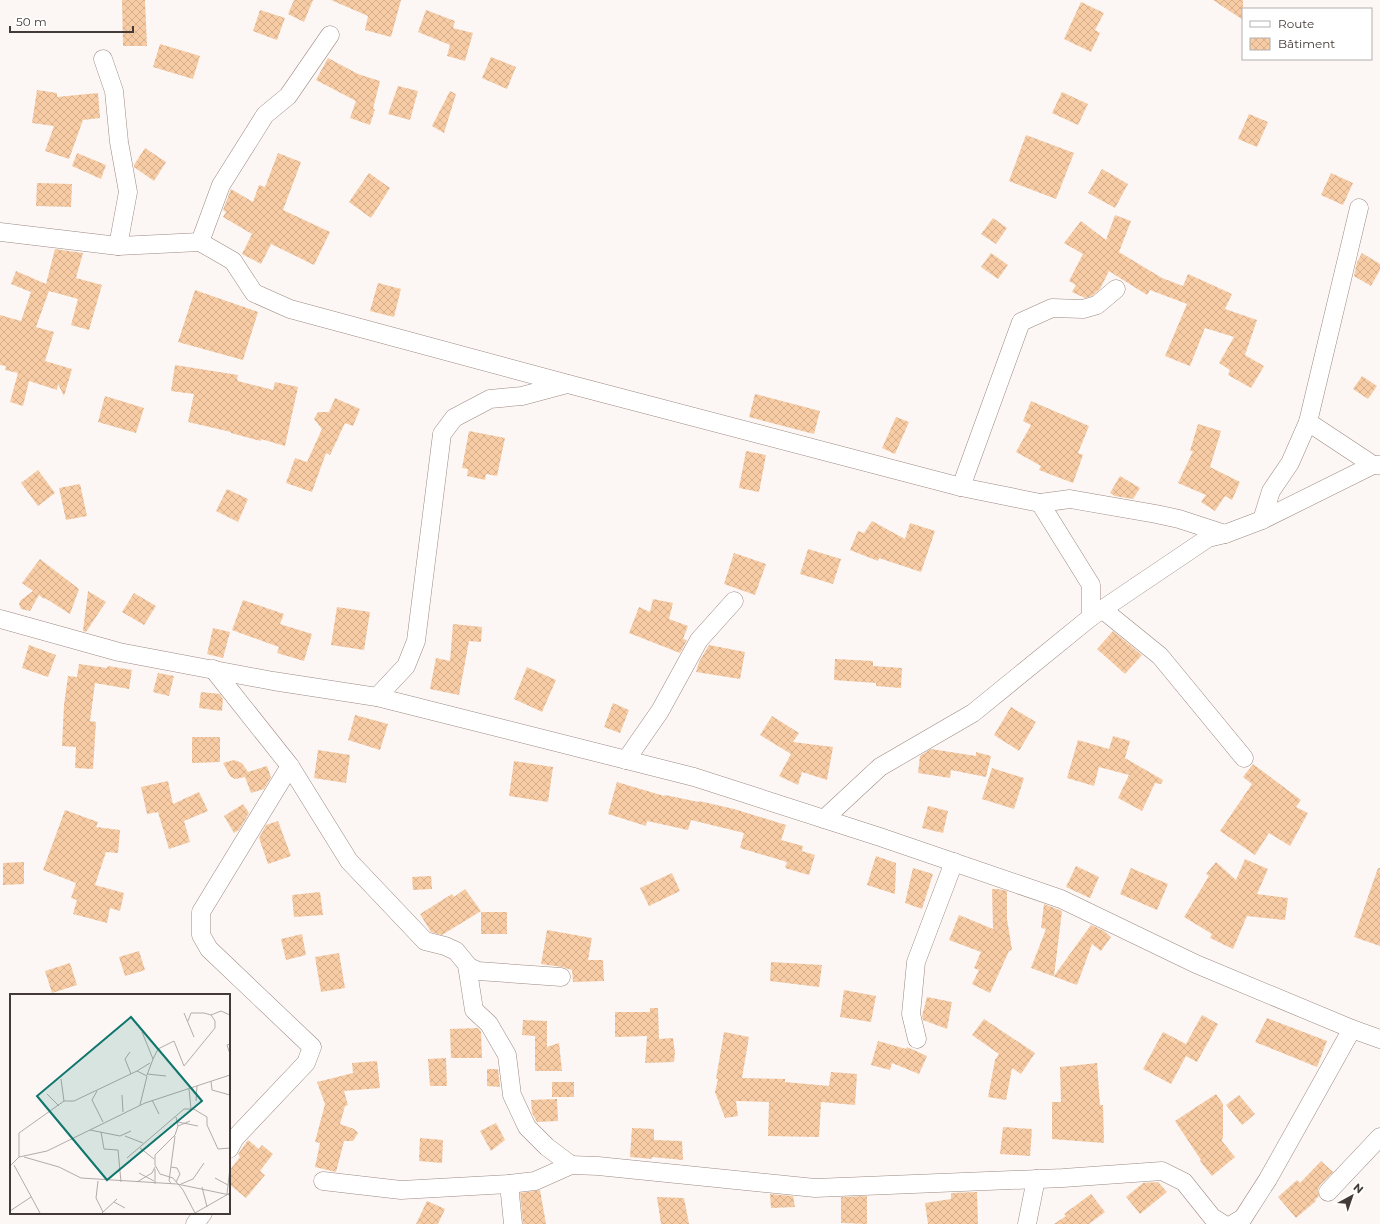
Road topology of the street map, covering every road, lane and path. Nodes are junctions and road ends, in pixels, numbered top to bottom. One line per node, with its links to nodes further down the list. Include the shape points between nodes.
1 (330, 35): 5 (street, via 288,96 261,121 221,185)
2 (103, 59): 6 (street, via 114,91 119,142 128,192)
3 (1359, 208): 9 (street)
4 (0, 232): 6 (street)
5 (200, 242): 6 (street); 8 (street, via 233,261 254,293 290,309)
6 (118, 246)
7 (1116, 289): 11 (street, via 1097,305 1083,309 1052,308 1021,322)
8 (568, 384): 11 (street); 19 (street, via 522,396 490,399 454,418 442,434 416,641 406,666)
9 (1308, 422): 10 (street); 13 (street, via 1290,463 1271,491)
10 (1377, 465): 13 (street)
11 (961, 488): 12 (street)
12 (1040, 503): 14 (street, via 1070,499 1179,519); 16 (street, via 1092,584)
13 (1262, 520): 14 (street)
14 (1225, 534): 16 (street, via 1208,538)
15 (734, 601): 21 (street, via 699,640 660,711)
16 (1097, 613): 20 (street, via 1160,656); 23 (street, via 973,712 880,767)
17 (0, 618): 18 (street, via 119,652)
18 (213, 669): 19 (street); 22 (street)
19 (377, 697): 21 (street)
20 (1244, 758)
21 (626, 760): 23 (street, via 694,777)
22 (290, 766): 25 (street, via 349,861 425,942 456,951); 31 (street, via 200,912 201,935 209,949 312,1047 306,1063)
23 (824, 819): 24 (street)
24 (954, 862): 27 (street, via 1061,899 1196,964); 28 (street, via 916,962 911,1014)
25 (467, 965): 26 (street, via 478,971); 32 (street, via 474,1010 488,1024 507,1056 512,1095 527,1127 547,1147)
26 (560, 977)
27 (1352, 1029): 29 (street); 38 (street, via 1268,1179)
28 (917, 1039)
29 (1380, 1039)
30 (1380, 1137): 36 (street)
31 (230, 1146)
32 (571, 1165): 33 (street, via 815,1188); 35 (street, via 535,1181)
33 (1036, 1179): 41 (street); 42 (street, via 1162,1171 1184,1182 1212,1218)
34 (323, 1181): 35 (street, via 401,1190)
35 (509, 1184): 40 (street)
36 (1328, 1192)
37 (202, 1214): 39 (street)
38 (1240, 1222)
39 (195, 1224)
40 (513, 1224)
41 (1027, 1224)
42 (1223, 1224)

